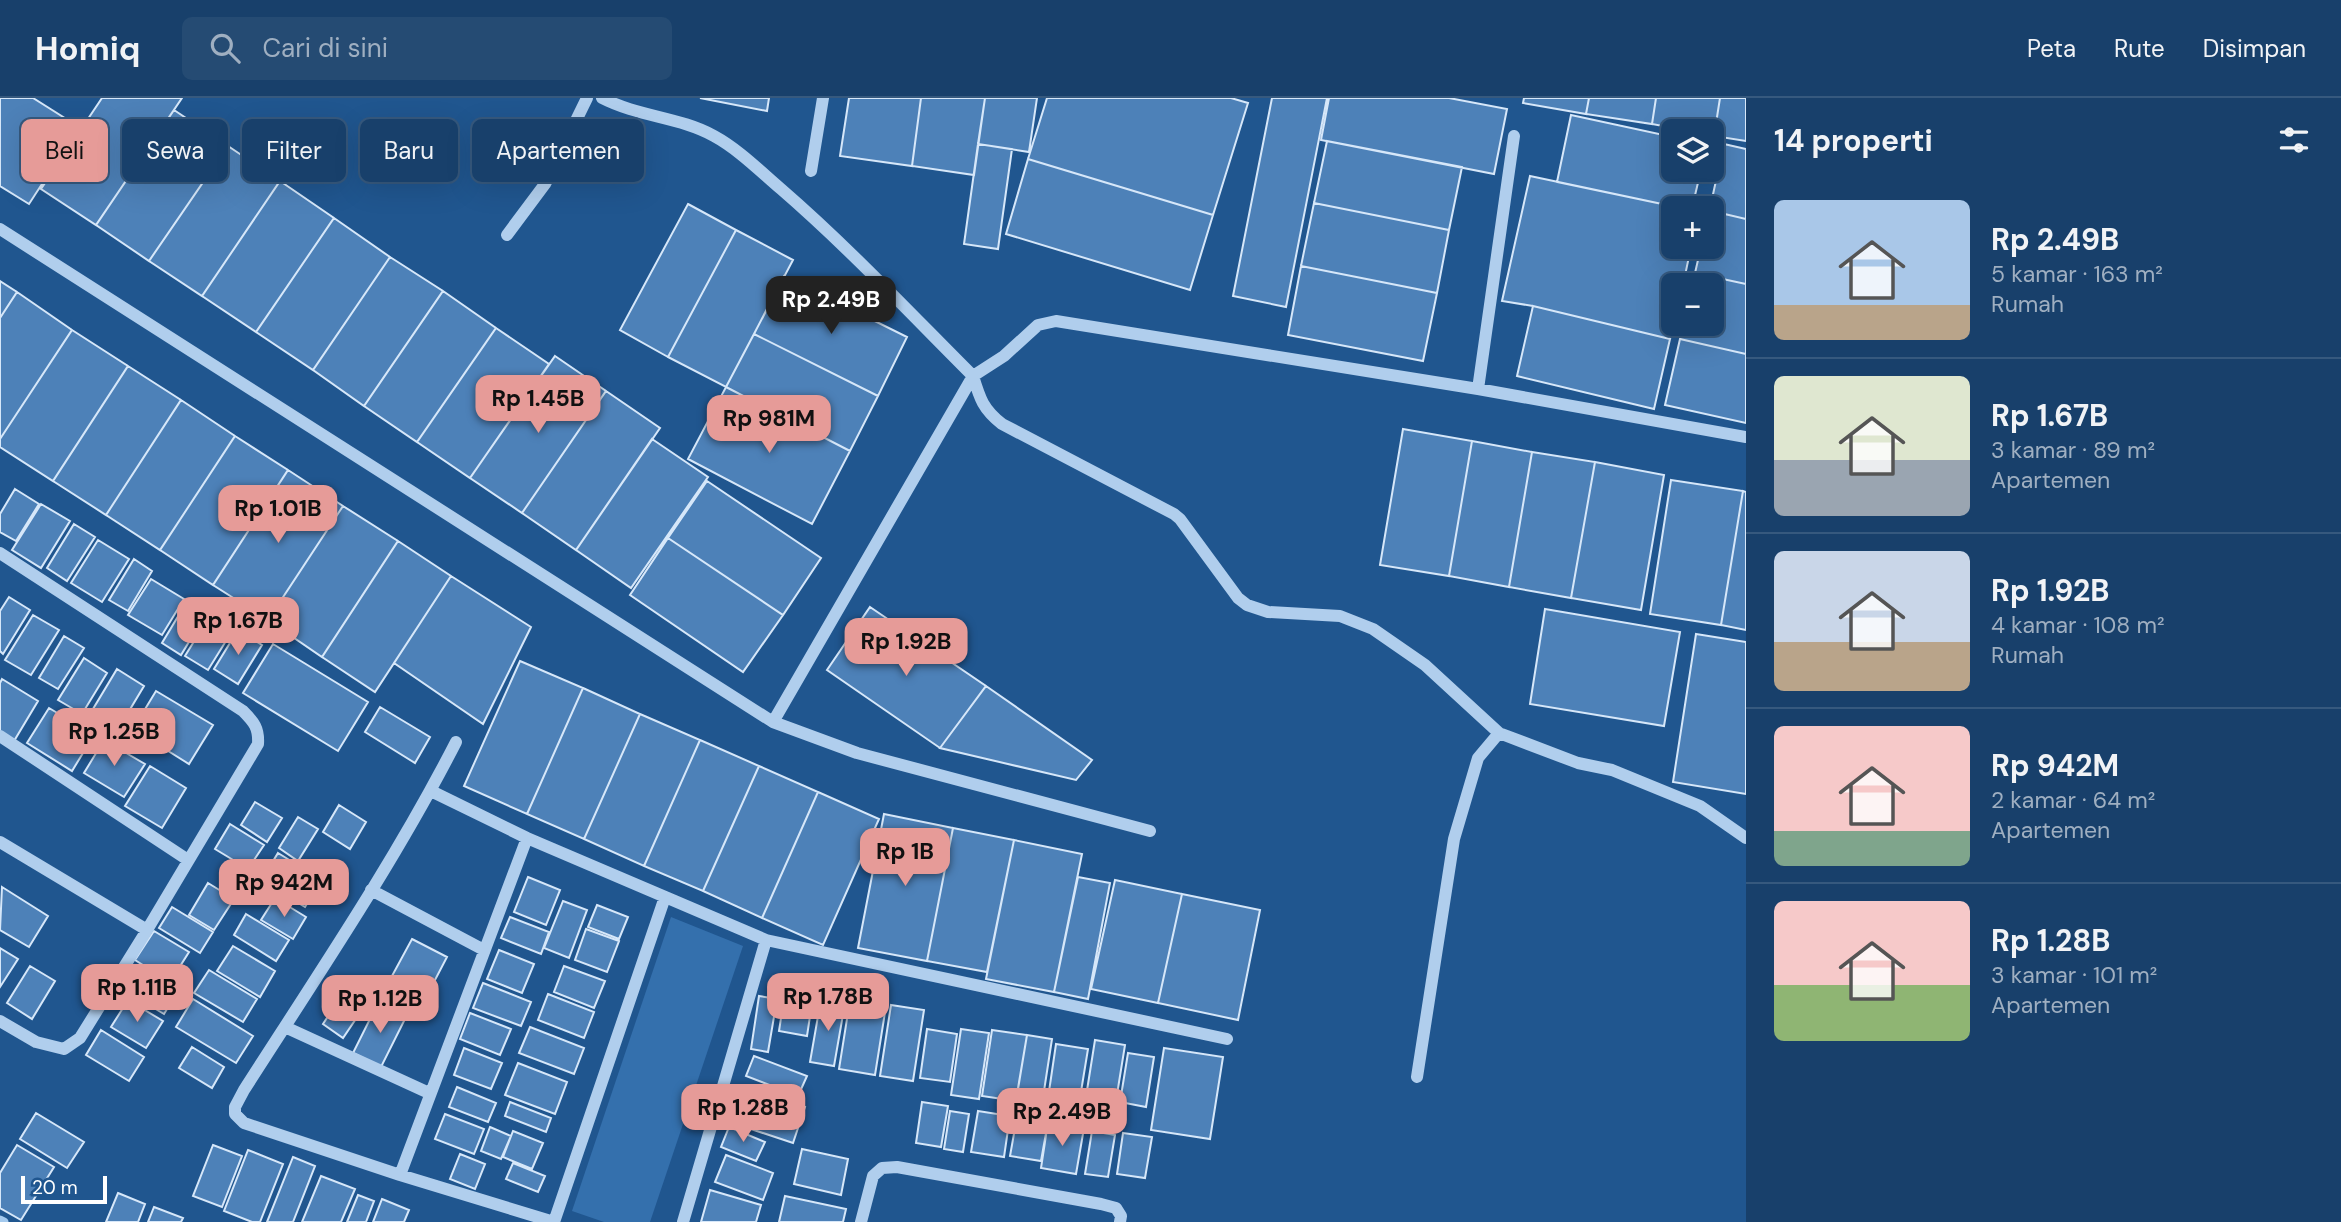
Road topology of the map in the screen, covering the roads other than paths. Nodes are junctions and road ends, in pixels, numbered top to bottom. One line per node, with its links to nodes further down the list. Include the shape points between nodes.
1 (587, 98): 7 (street, via 545,184)
2 (602, 98): 8 (street, via 623,109 685,124 731,147 806,211)
3 (823, 98): 5 (street)
4 (1514, 136): 9 (street)
5 (811, 171)
6 (0, 229): 12 (street)
7 (507, 235)
8 (973, 376): 9 (street, via 1038,325 1056,321); 12 (street); 13 (street, via 988,413 1002,424 1180,519 1247,605 1268,612 1340,617 1373,629 1425,664)
9 (1478, 390): 10 (street)
10 (1746, 437)
11 (0, 553): 21 (street, via 243,711 256,724 258,744)
12 (773, 722): 17 (street, via 856,754)
13 (1500, 733): 19 (street, via 1578,764 1612,770 1700,806); 30 (street, via 1478,758 1454,839)
14 (0, 736): 21 (street)
15 (456, 742): 16 (street)
16 (431, 791): 18 (street); 22 (street)
17 (1150, 831)
18 (527, 838): 23 (street); 26 (street)
19 (1746, 838)
20 (0, 842): 24 (street)
21 (188, 860): 24 (street)
22 (371, 890): 26 (street); 28 (street)
23 (665, 897): 25 (street); 33 (street)
24 (147, 930): 27 (street, via 74,1044 64,1049 48,1046)
25 (766, 940): 29 (street); 34 (street)
26 (484, 950): 31 (street)
27 (0, 1021)
28 (285, 1027): 31 (street); 32 (street, via 236,1103 237,1118)
29 (1227, 1040)
30 (1417, 1077)
31 (429, 1093): 32 (street)
32 (400, 1175): 33 (street)
33 (554, 1222)
34 (683, 1222)
35 (862, 1222): 36 (street, via 873,1176 882,1168 897,1167 1101,1204 1116,1208)
36 (1120, 1222)

